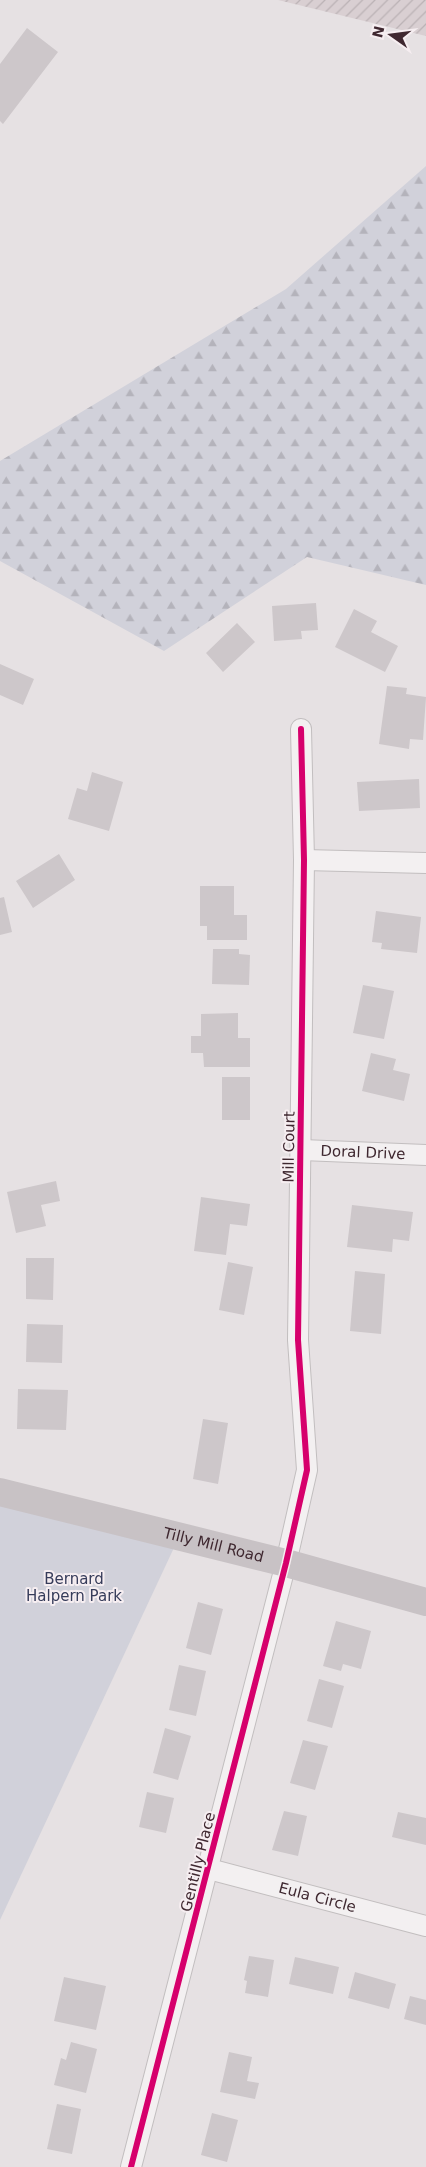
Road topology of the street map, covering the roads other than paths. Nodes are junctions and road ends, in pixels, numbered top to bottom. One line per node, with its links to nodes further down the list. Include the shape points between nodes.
1 (301, 729): 2 (street, Mill Court)
2 (304, 860): 3 (street); 4 (street, Mill Court)
3 (426, 863)
4 (302, 1150): 5 (street, Doral Drive); 7 (street, Mill Court, via 298,1340 307,1470)
5 (426, 1155)
6 (0, 1492): 7 (street, Tilly Mill Road)
7 (286, 1563): 8 (street, Tilly Mill Road); 9 (street, Gentilly Place)
8 (426, 1602)
9 (209, 1869): 10 (street, Eula Circle); 11 (street, Gentilly Place)
10 (426, 1926)
11 (131, 2167)

